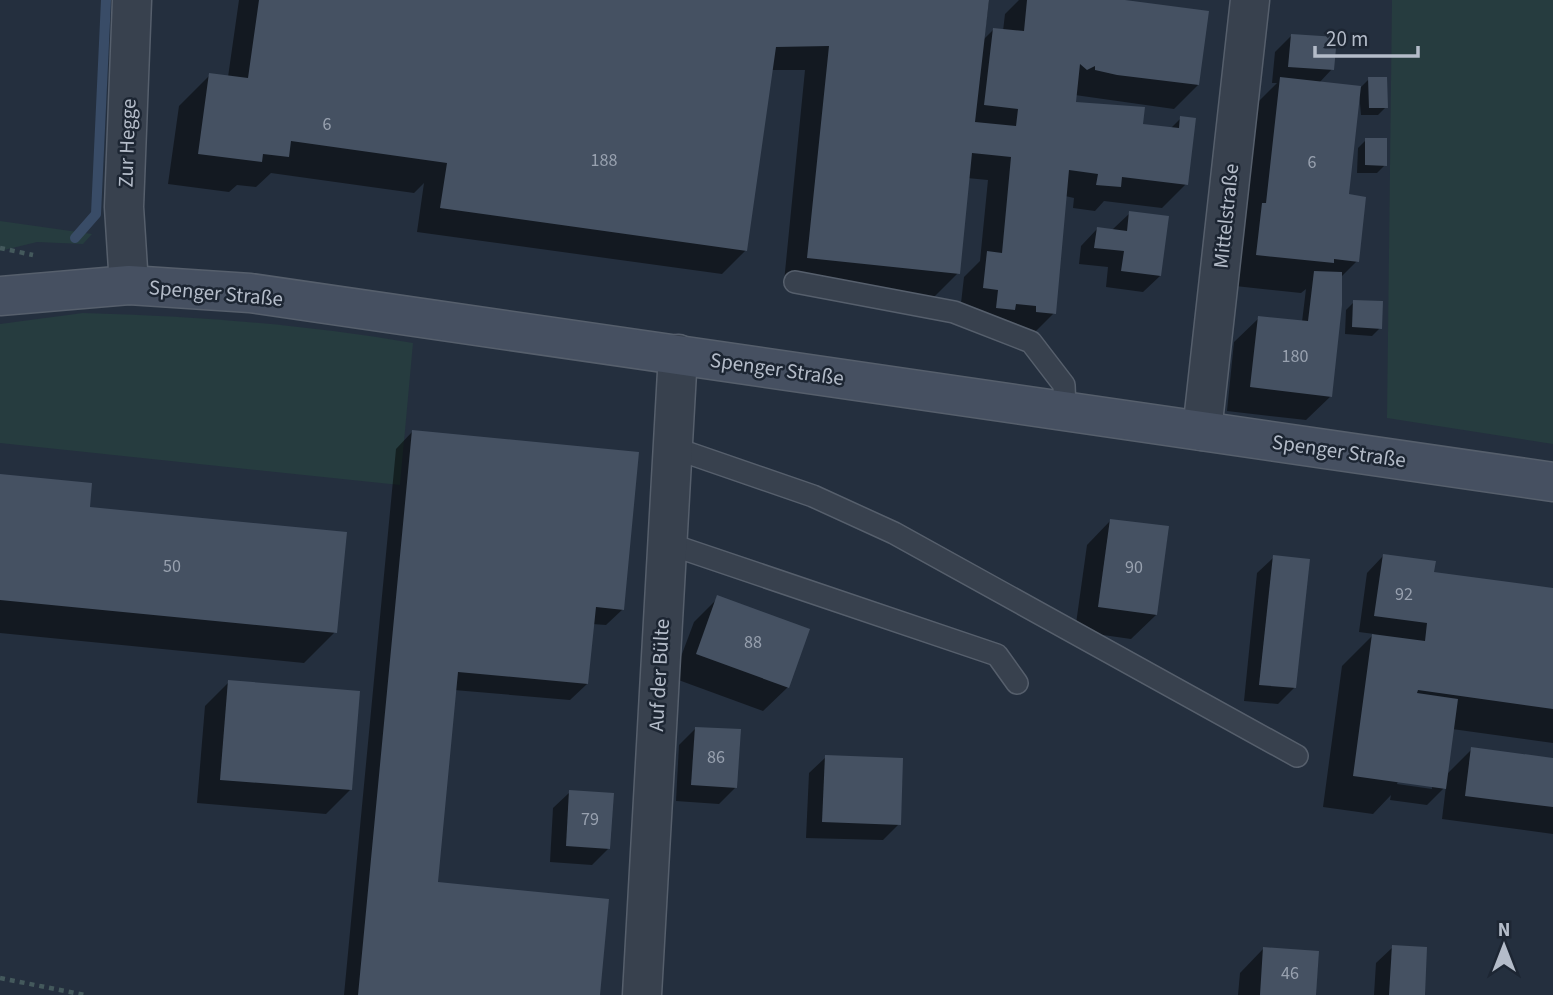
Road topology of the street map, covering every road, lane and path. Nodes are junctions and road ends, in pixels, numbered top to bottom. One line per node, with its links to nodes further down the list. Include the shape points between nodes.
1 (132, 0): 6 (street, Zur Hegge, via 124,207)
2 (1250, 0): 10 (street, Mittelstraße)
3 (0, 248): 4 (path)
4 (38, 256)
5 (795, 282): 9 (lane, via 954,312 1031,342 1064,385)
6 (129, 285): 7 (street, Spenger Straße); 8 (street, Spenger Straße, via 250,293)
7 (0, 296)
8 (678, 354): 9 (street, Spenger Straße); 11 (street, Auf der Bülte)
9 (1065, 411): 10 (street, Spenger Straße)
10 (1202, 431): 12 (street, Spenger Straße)
11 (671, 447): 13 (street, Auf der Bülte); 15 (lane, via 813,496 894,533)
12 (1553, 482)
13 (666, 543): 14 (lane, via 997,655); 18 (street, Auf der Bülte)
14 (1017, 683)
15 (1297, 756)
16 (0, 978): 17 (path)
17 (85, 995)
18 (642, 995)

